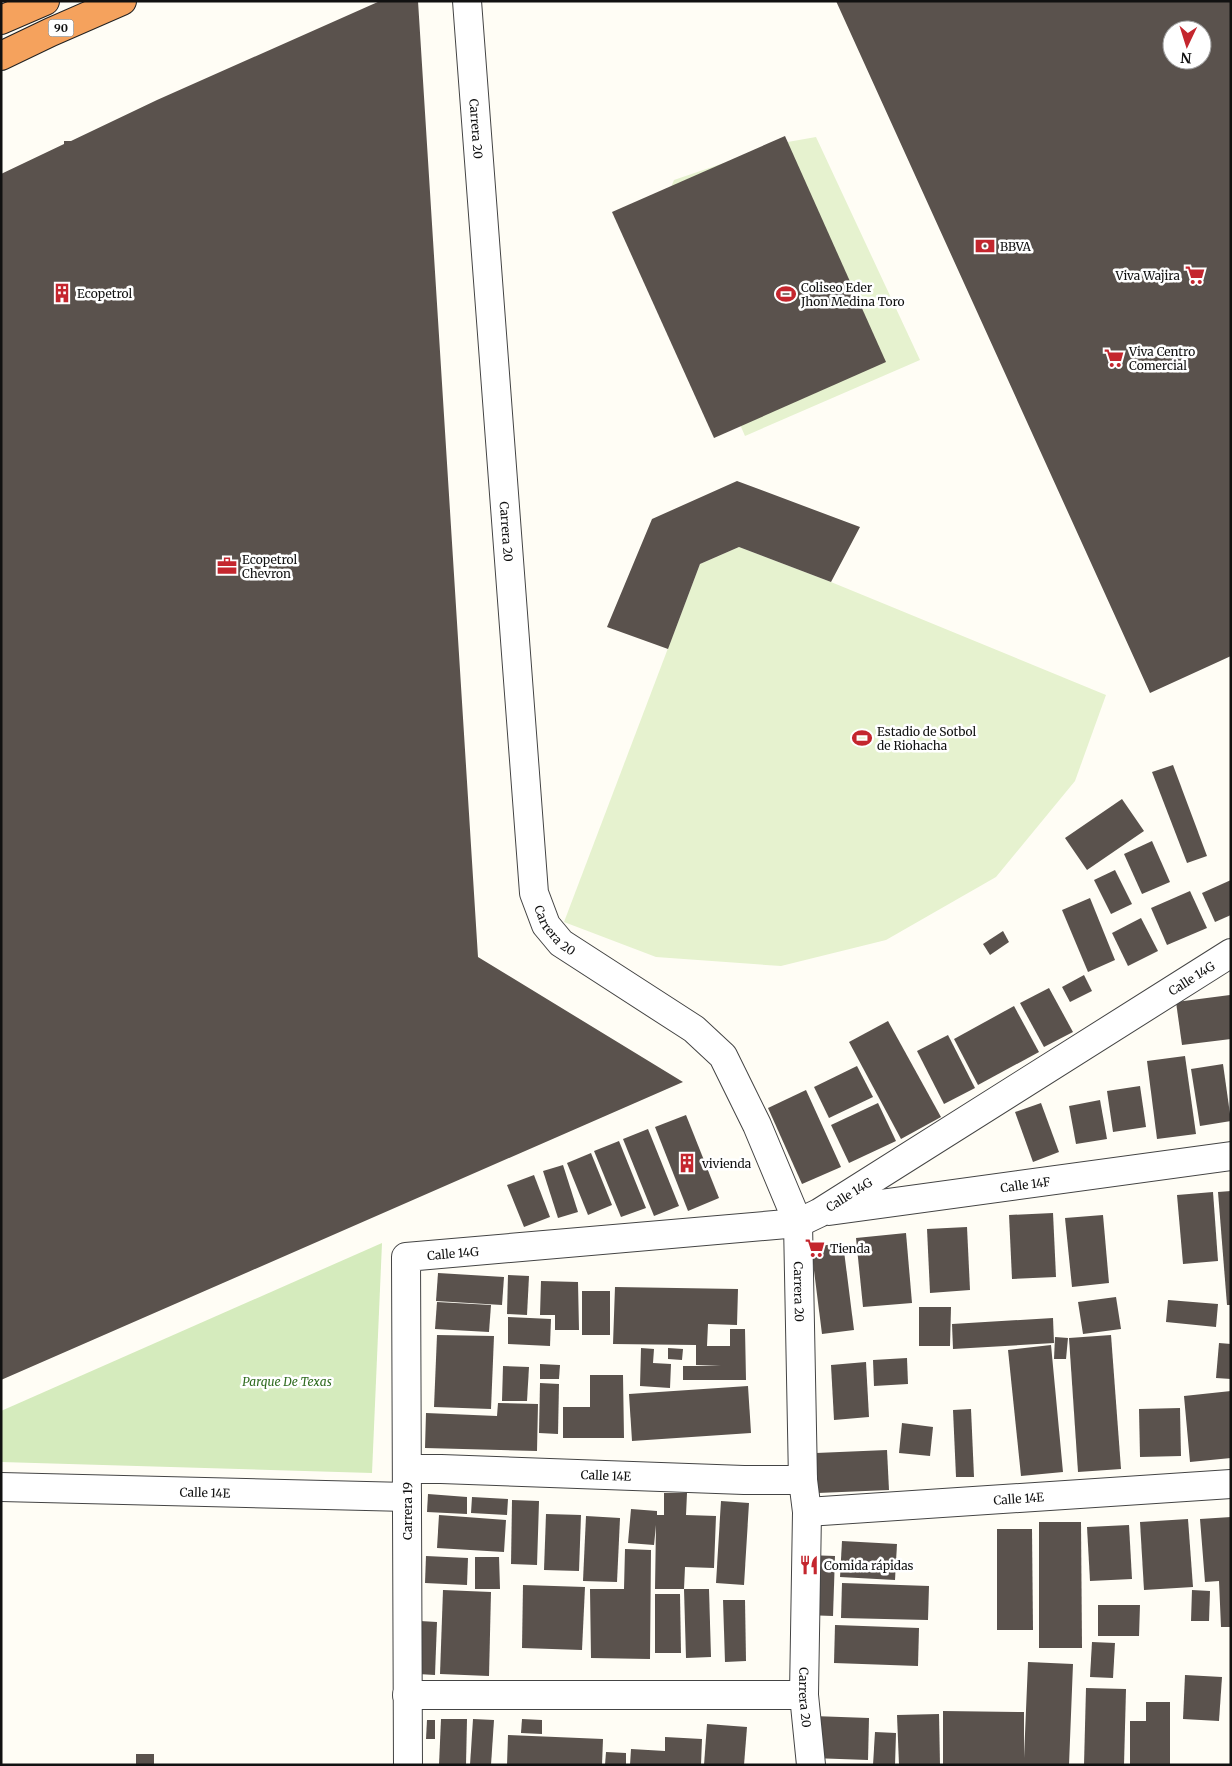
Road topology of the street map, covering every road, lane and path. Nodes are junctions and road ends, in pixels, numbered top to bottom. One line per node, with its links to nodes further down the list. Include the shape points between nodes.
1 (122, 1): 5 (highway, 90)
2 (467, 1): 8 (street, Carrera 20, via 534,893 546,925 561,943 694,1029 723,1056)
3 (42, 2): 4 (highway, 90)
4 (1, 20)
5 (1, 56)
6 (1231, 953): 8 (street, Calle 14G)
7 (1231, 1156): 8 (street, Calle 14F)
8 (809, 1218): 9 (street, Calle 14G); 11 (street, Carrera 20)
9 (406, 1257): 10 (street, Carrera 19)
10 (408, 1469): 11 (street, Calle 14E); 14 (street, Carrera 19)
11 (803, 1480): 15 (street, Carrera 20)
12 (1231, 1484): 15 (street, Calle 14E)
13 (1, 1487): 14 (street, Calle 14E)
14 (407, 1497): 16 (street, Carrera 19)
15 (807, 1512): 17 (street, Carrera 20)
16 (407, 1695): 17 (street); 18 (street, Carrera 19)
17 (804, 1695): 19 (street, Carrera 20)
18 (408, 1765)
19 (812, 1765)

